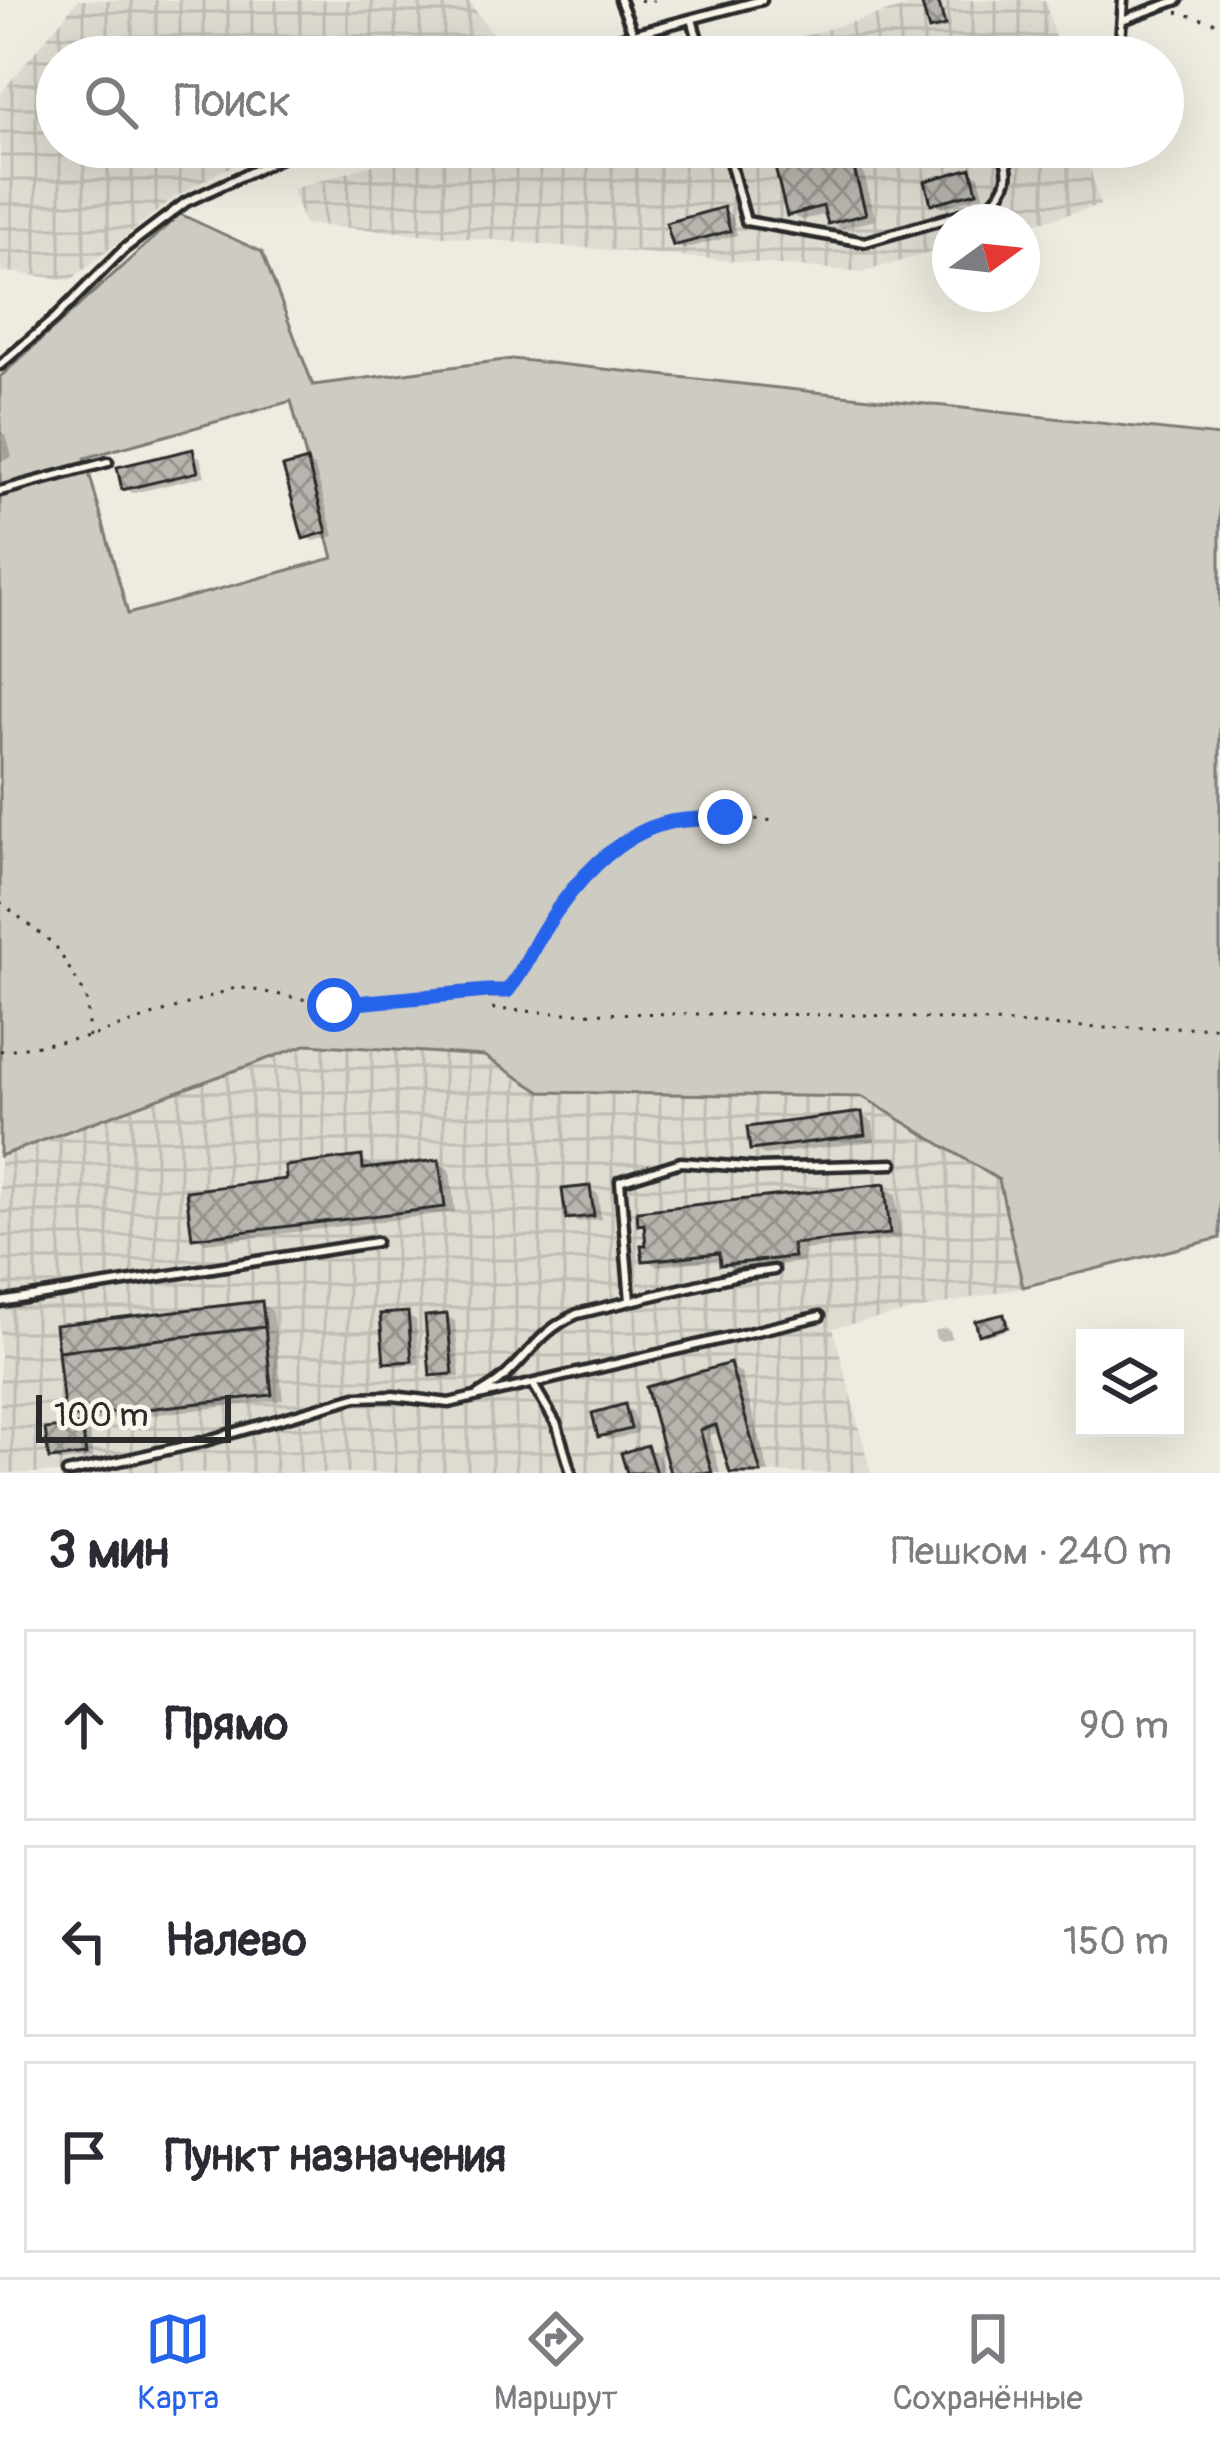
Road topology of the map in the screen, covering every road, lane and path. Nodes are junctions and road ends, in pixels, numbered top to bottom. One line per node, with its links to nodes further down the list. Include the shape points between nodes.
1 (620, 0): 11 (lane)
2 (640, 0): 3 (path)
3 (656, 0)
4 (762, 0): 8 (lane)
5 (1123, 0): 9 (lane)
6 (1178, 0): 9 (lane)
7 (1179, 12): 10 (path)
8 (692, 19): 11 (lane); 13 (lane)
9 (1122, 20): 14 (lane)
10 (1220, 24)
11 (633, 33): 12 (lane)
12 (622, 36)
13 (697, 36)
14 (1121, 36)
15 (259, 168): 18 (lane, via 186,202 124,248)
16 (732, 168): 17 (lane, via 746,221 866,242 989,206 1003,192)
17 (1007, 168)
18 (0, 365)
19 (108, 462): 20 (lane)
20 (0, 491)
21 (776, 820): 23 (path, via 667,823 613,848 568,896 507,991)
22 (0, 902): 25 (path, via 55,945 86,996)
23 (487, 991): 24 (path, via 494,1009 554,1013); 25 (path, via 334,1005 238,987)
24 (1220, 1027)
25 (88, 1037): 26 (path)
26 (0, 1051)
27 (893, 1164): 30 (lane, via 681,1162 620,1180)
28 (376, 1242): 31 (lane)
29 (774, 1270): 30 (lane)
30 (630, 1301): 34 (lane, via 562,1321)
31 (0, 1302)
32 (820, 1316): 33 (lane)
33 (533, 1384): 34 (lane); 36 (lane)
34 (475, 1397): 35 (lane, via 356,1397)
35 (67, 1473)
36 (571, 1473)

